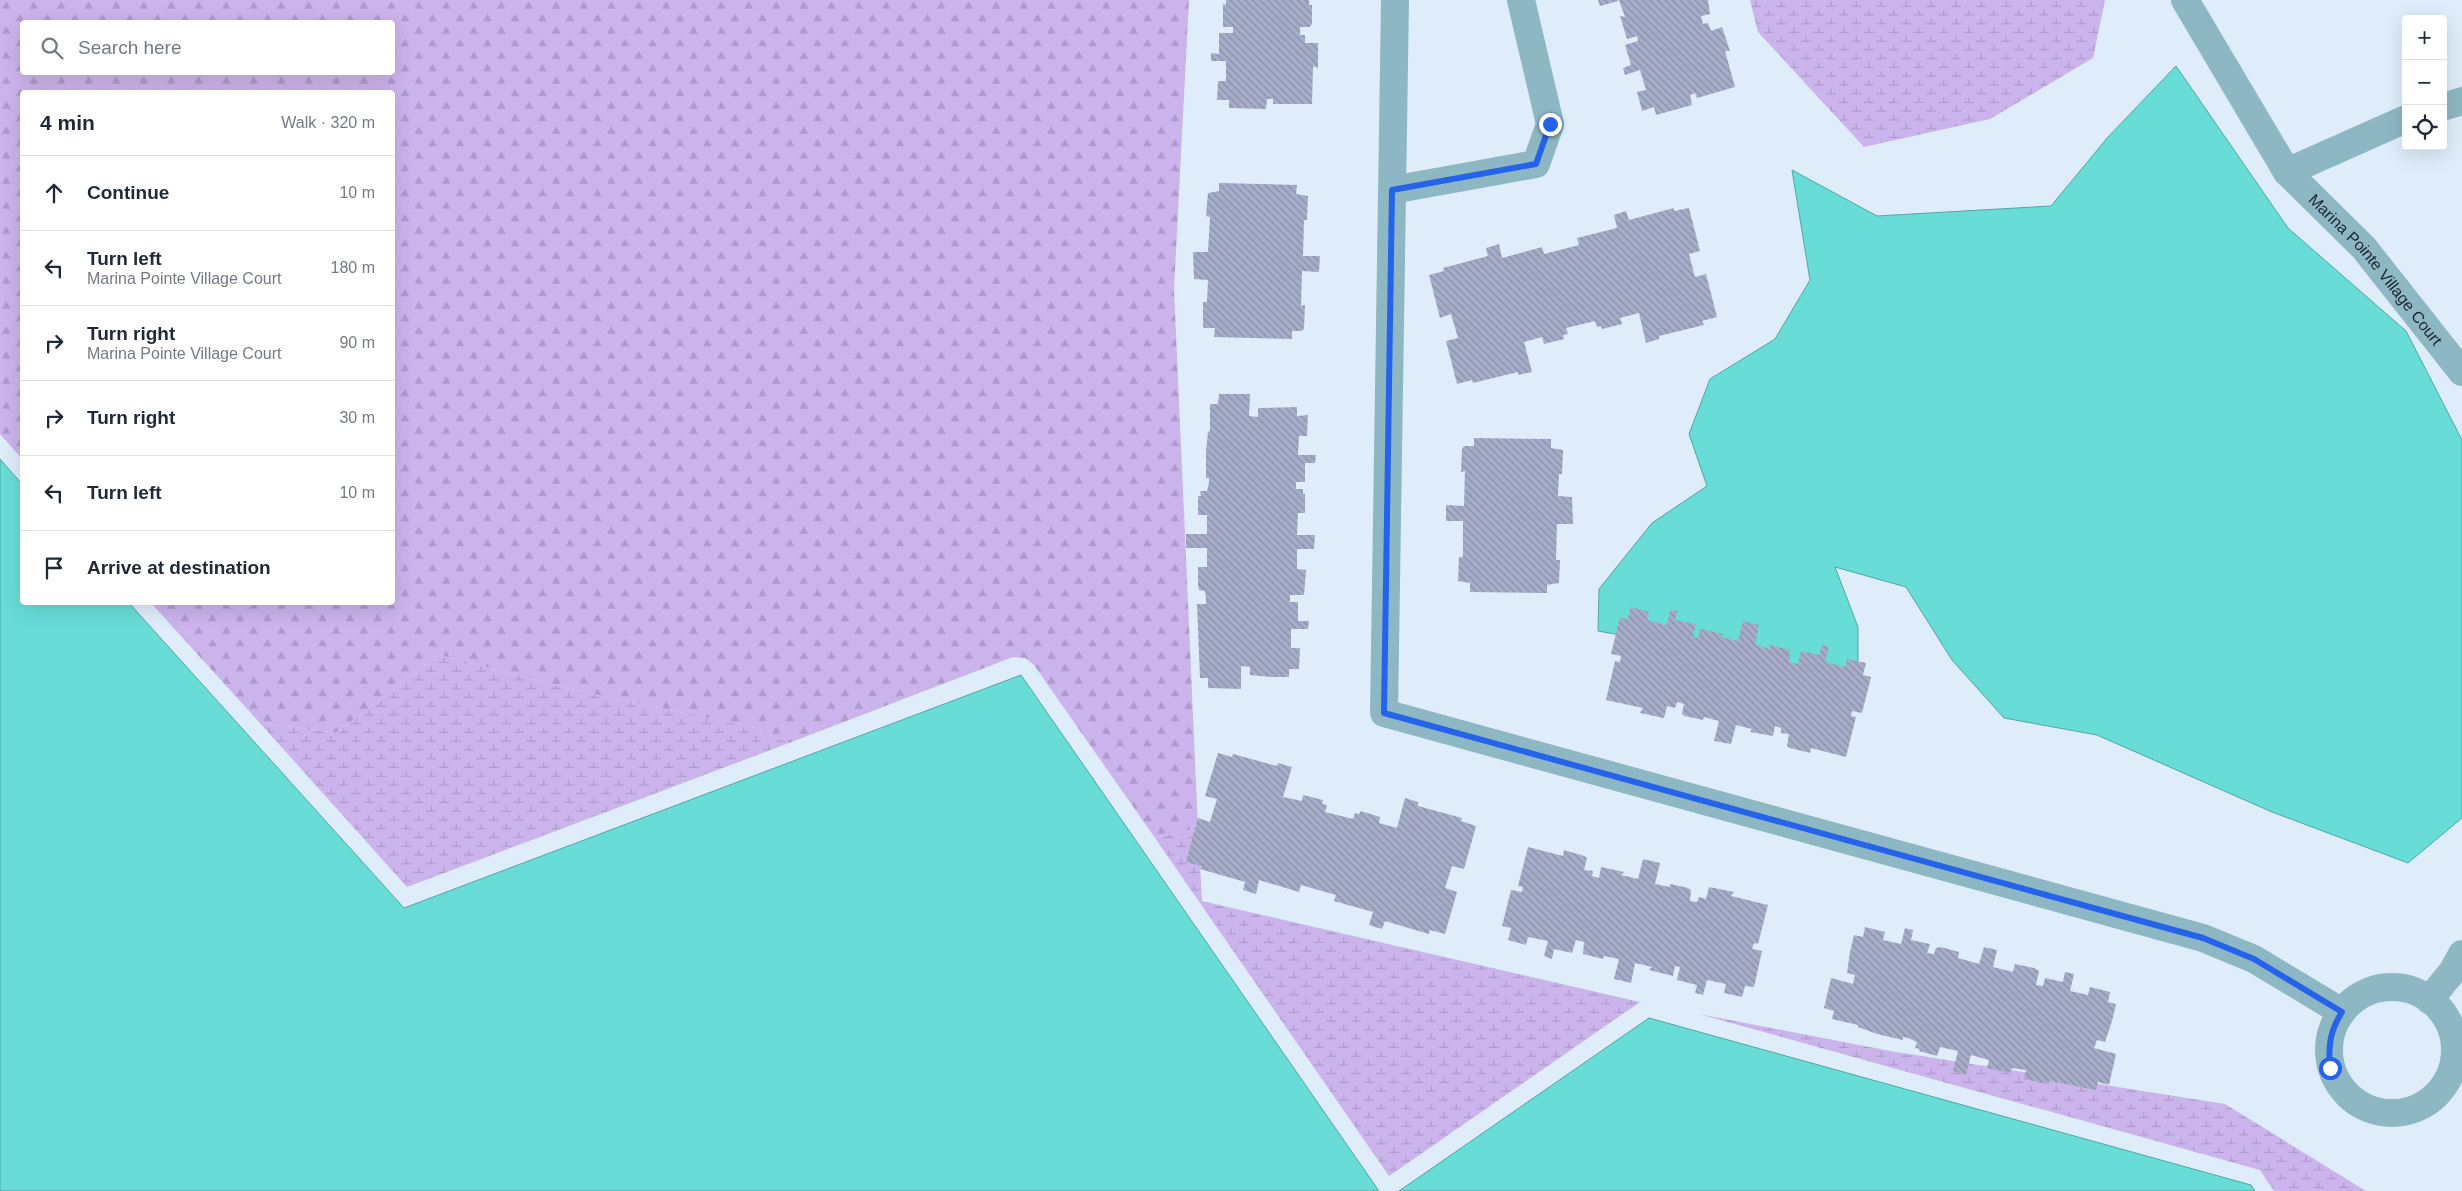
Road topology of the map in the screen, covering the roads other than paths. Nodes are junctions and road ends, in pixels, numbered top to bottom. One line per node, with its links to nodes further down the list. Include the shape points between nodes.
1 (1395, 0): 8 (street)
2 (1521, 0): 8 (street, via 1550,124 1536,164)
3 (2185, 0): 7 (street, Marina Pointe Village Court)
4 (2462, 101): 5 (street)
5 (2447, 106)
6 (2402, 121): 7 (street)
7 (2287, 172): 9 (street, Marina Pointe Village Court, via 2364,248)
8 (1392, 190): 12 (street, via 1384,713 2203,938 2254,959)
9 (2462, 372)
10 (2462, 954): 11 (street)
11 (2429, 1000): 12 (street, via 2400,988 2380,988 2360,995); 13 (street, via 2448,1021 2454,1041)
12 (2342, 1012): 13 (street, via 2328,1046 2330,1068 2340,1087 2355,1102 2374,1112 2396,1114)
13 (2453, 1091)

